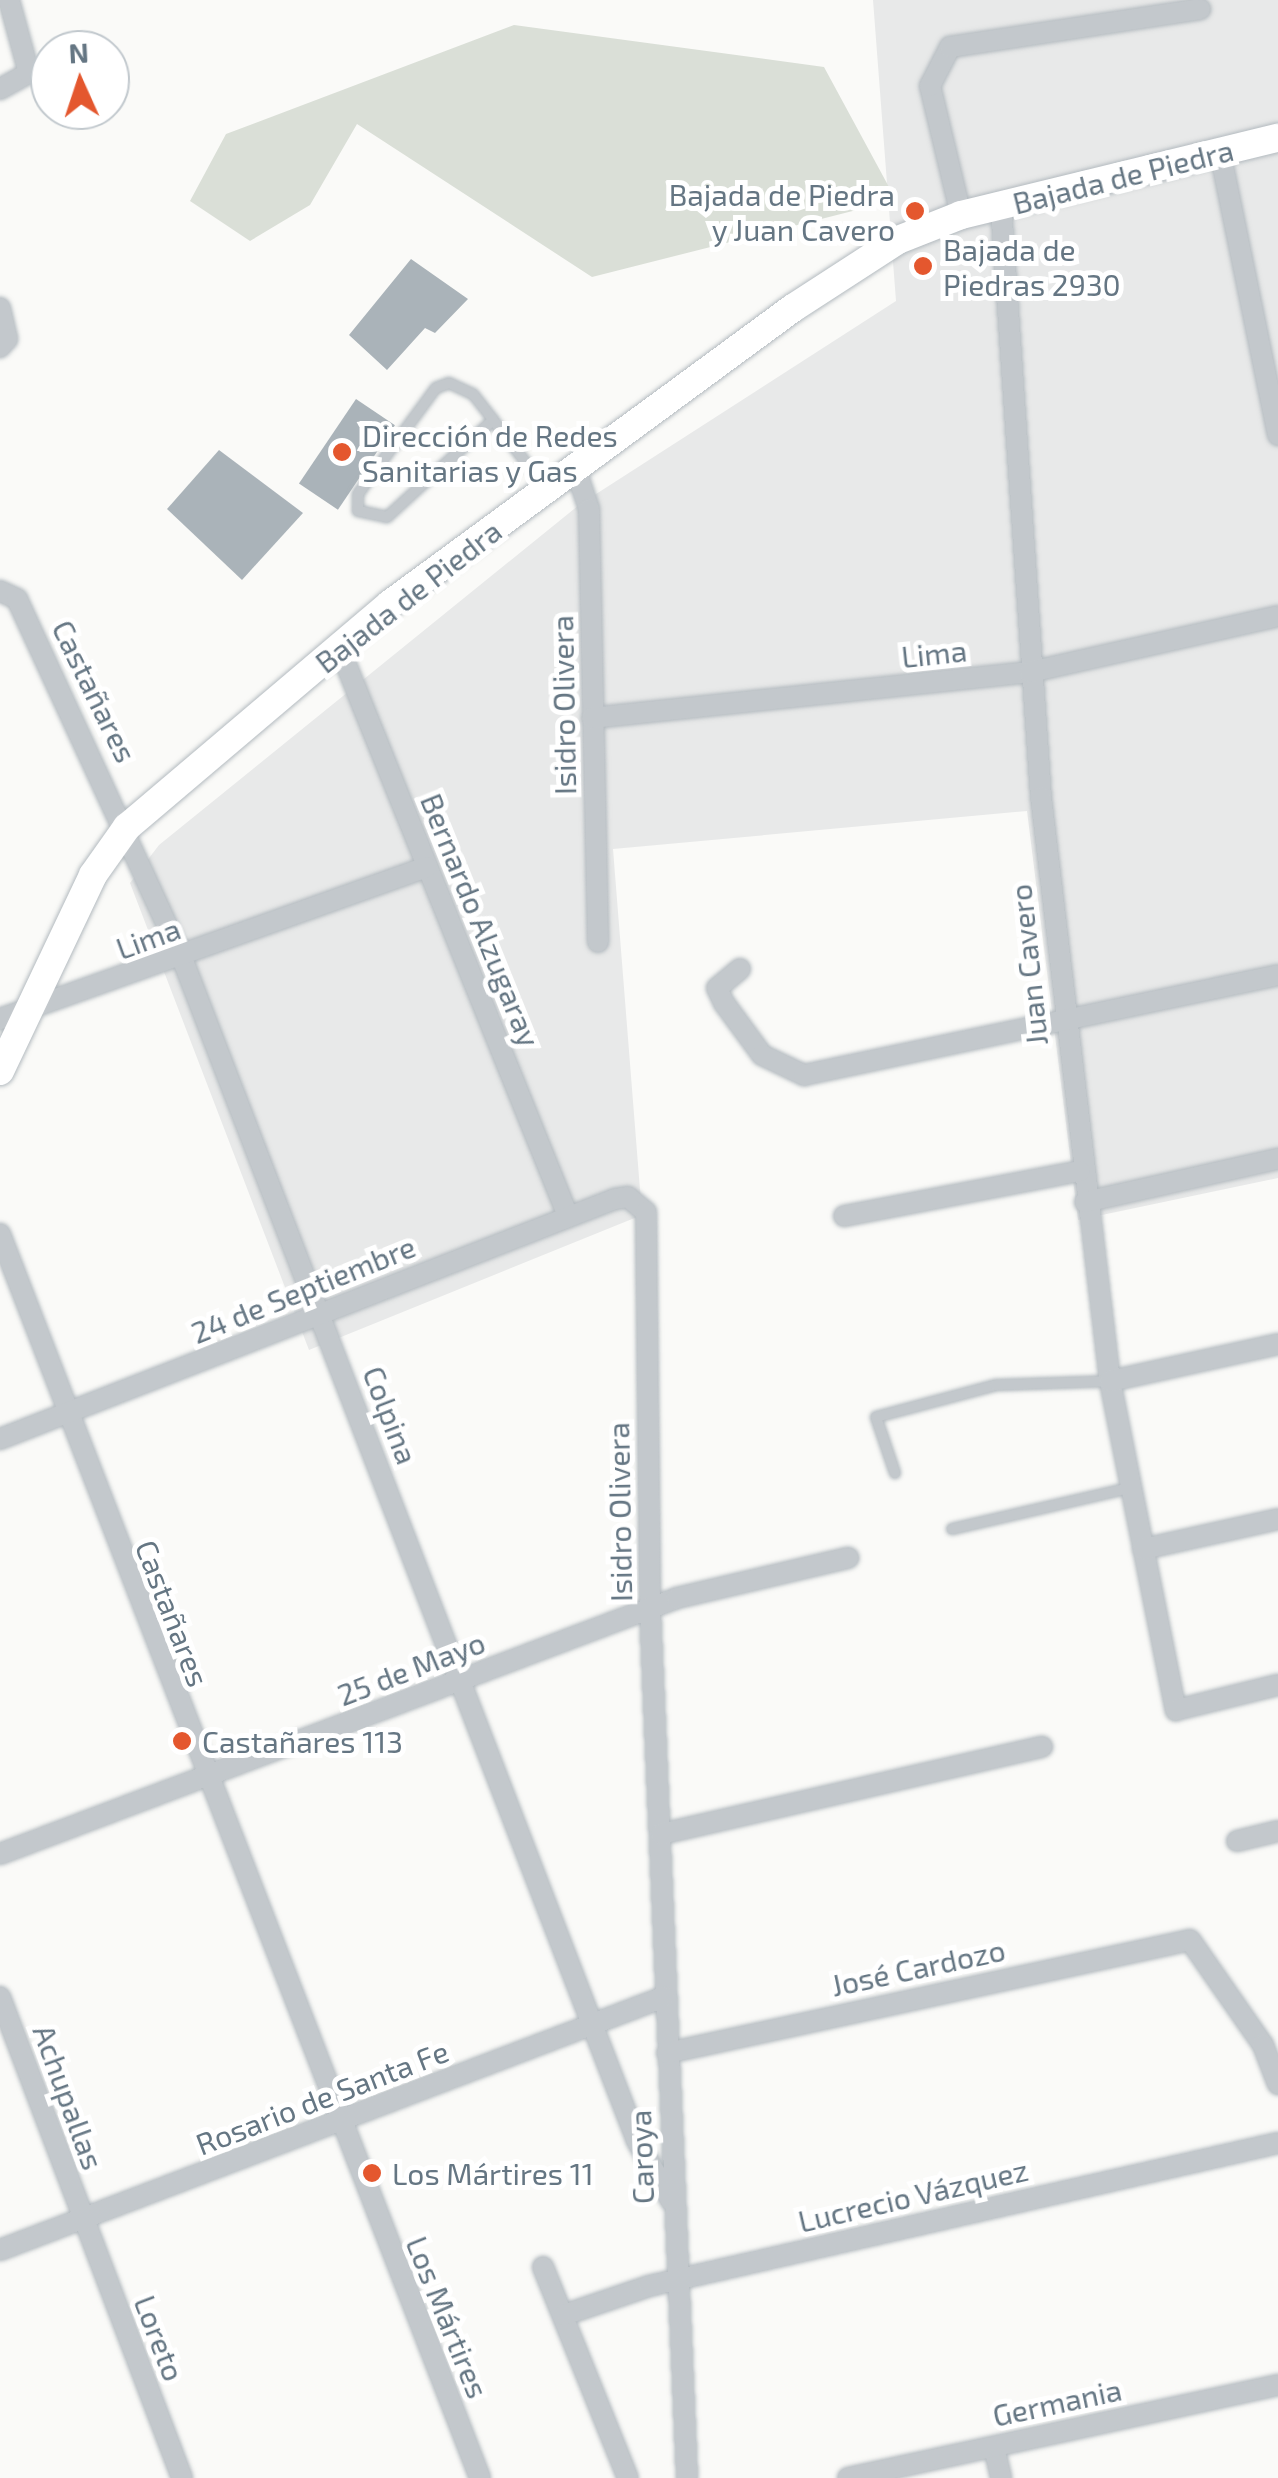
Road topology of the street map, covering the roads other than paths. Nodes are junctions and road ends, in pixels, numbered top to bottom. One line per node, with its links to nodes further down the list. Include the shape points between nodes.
1 (9, 0): 3 (street, via 29,73)
2 (1200, 9): 7 (street, via 950,48 930,86)
3 (0, 89)
4 (1278, 138): 5 (main road, Bajada de Piedra)
5 (1220, 152): 6 (main road, Bajada de Piedra); 11 (street)
6 (1001, 206): 7 (main road, Bajada de Piedra); 17 (street, Juan Cavero)
7 (961, 215): 12 (main road, Bajada de Piedra, via 848,270)
8 (0, 308): 9 (street, via 6,339)
9 (0, 347)
10 (492, 420): 10 (lane, via 460,386 436,388 358,494 358,511 387,516); 13 (lane)
11 (1278, 435)
12 (576, 470): 13 (main road, Bajada de Piedra); 18 (street, Isidro Olivera, via 589,509)
13 (548, 490): 16 (main road, Bajada de Piedra)
14 (0, 591): 19 (street, Castañares, via 17,599)
15 (1278, 616): 17 (street, Lima)
16 (339, 646): 19 (main road, Bajada de Piedra); 20 (street, Bernardo Alzugaray)
17 (1030, 672): 18 (street, Lima); 26 (street, Juan Cavero)
18 (592, 718): 21 (street, Isidro Olivera)
19 (126, 827): 22 (street, Colpina); 25 (main road, Bajada de Piedra)
20 (427, 867): 22 (street, Lima); 32 (street, Bernardo Alzugaray)
21 (598, 942)
22 (182, 958): 25 (street, Lima); 35 (street, Colpina)
23 (740, 969): 26 (street, via 718,988 724,1003 762,1055 804,1075)
24 (1278, 975): 26 (street)
25 (14, 1016): 27 (main road, Bajada de Piedra)
26 (1064, 1021): 29 (street, Juan Cavero)
27 (0, 1071)
28 (1278, 1159): 31 (street)
29 (1080, 1171): 31 (street, Juan Cavero); 33 (street)
30 (628, 1197): 32 (street, 24 de Septiembre); 46 (street, Isidro Olivera, via 646,1212)
31 (1085, 1202): 37 (street, Juan Cavero)
32 (568, 1216): 35 (street, 24 de Septiembre)
33 (844, 1216)
34 (0, 1234): 38 (street, Castañares)
35 (320, 1316): 38 (street, 24 de Septiembre); 47 (street, Colpina)
36 (1278, 1344): 37 (street)
37 (1110, 1381): 40 (lane, via 996,1385 876,1417); 41 (street, Juan Cavero)
38 (65, 1415): 39 (street, 24 de Septiembre); 50 (street, Castañares)
39 (0, 1439)
40 (895, 1473)
41 (1130, 1488): 43 (lane); 44 (street, Juan Cavero)
42 (1278, 1519): 44 (street)
43 (952, 1529)
44 (1142, 1549): 48 (street, Juan Cavero, via 1176,1710)
45 (848, 1558): 46 (street, 25 de Mayo)
46 (650, 1608): 47 (street, 25 de Mayo); 52 (street, Isidro Olivera)
47 (461, 1682): 50 (street, 25 de Mayo); 57 (street, Colpina)
48 (1278, 1686)
49 (1042, 1746): 52 (street)
50 (204, 1778): 54 (street, 25 de Mayo); 60 (street, Castañares)
51 (1278, 1832): 53 (street)
52 (661, 1834): 56 (street, Caroya)
53 (1238, 1841)
54 (0, 1854)
55 (0, 1997): 63 (street, Achupallas)
56 (664, 1998): 57 (street, Rosario de Santa Fe); 58 (street, Caroya)
57 (592, 2027): 60 (street, Rosario de Santa Fe); 62 (street, Colpina, via 637,2141)
58 (667, 2053): 59 (street, José Cardozo, via 1182,1940 1198,1944 1263,2044); 62 (street, Caroya)
59 (1278, 2084)
60 (338, 2123): 63 (street, Rosario de Santa Fe); 71 (street, Los Mártires)
61 (1278, 2143): 66 (street, Lucrecio Vázquez)
62 (673, 2203): 66 (street, Caroya)
63 (82, 2219): 64 (street, Rosario de Santa Fe); 70 (street, Loreto)
64 (0, 2250)
65 (543, 2267): 67 (street)
66 (678, 2280): 67 (street, Lucrecio Vázquez); 73 (street, Caroya)
67 (564, 2314): 72 (street)
68 (1278, 2385): 69 (street, Germania)
69 (994, 2446): 74 (street, Germania); 75 (street)
70 (182, 2478)
71 (480, 2478)
72 (628, 2478)
73 (687, 2478)
74 (848, 2478)
75 (1001, 2478)

